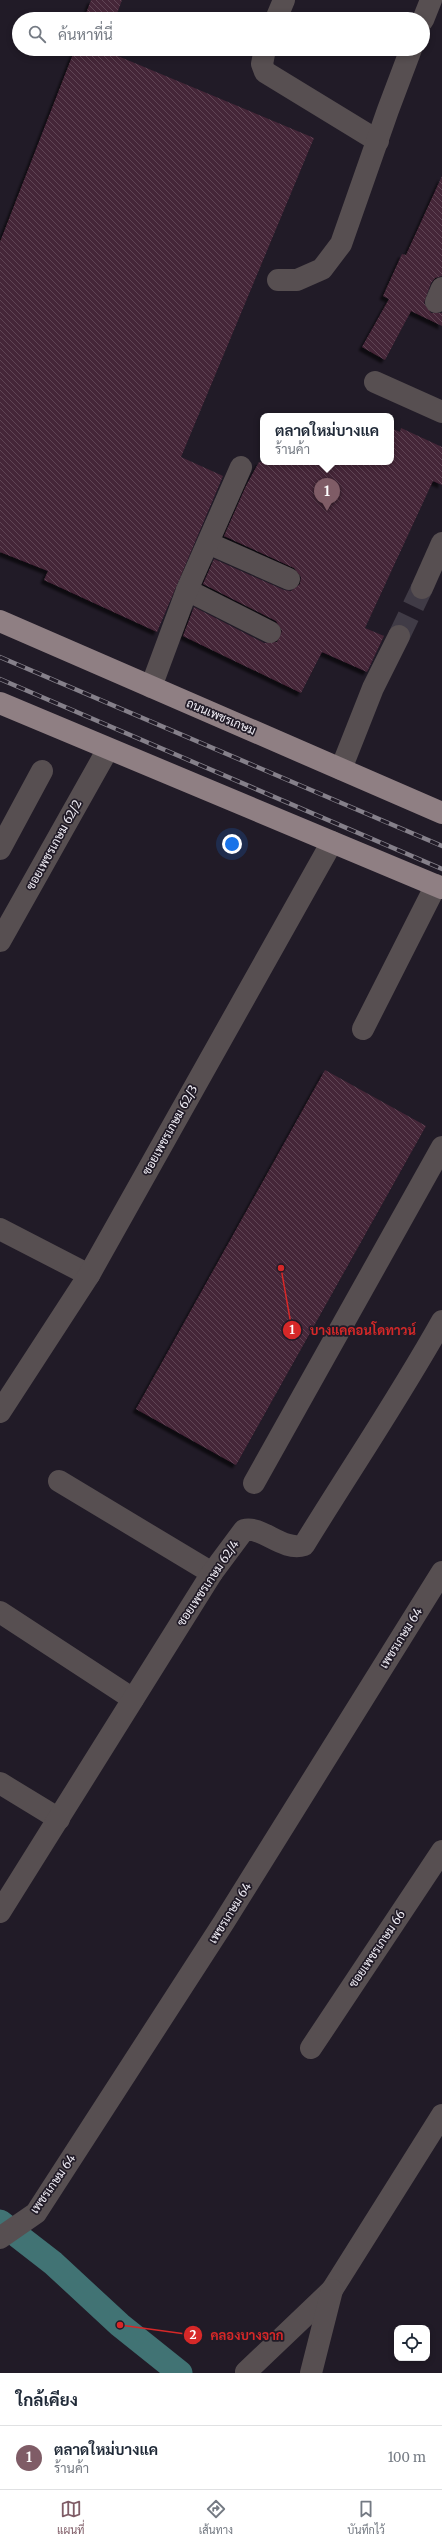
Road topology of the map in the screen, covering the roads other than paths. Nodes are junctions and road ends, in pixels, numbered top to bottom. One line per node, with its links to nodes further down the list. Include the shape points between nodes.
1 (284, 0): 3 (street)
2 (431, 0): 4 (street)
3 (279, 12)
4 (426, 12)
5 (263, 56): 7 (street, via 262,64 265,72)
6 (409, 56): 7 (street)
7 (378, 141): 8 (street, via 341,244 322,269 297,280)
8 (278, 280)
9 (375, 382): 10 (street)
10 (442, 412)
11 (242, 467): 13 (street)
12 (442, 543): 15 (street)
13 (208, 544): 14 (street); 16 (street)
14 (289, 578)
15 (422, 588)
16 (187, 590): 18 (street); 20 (street)
17 (0, 621): 20 (main road, ถนนเพชรเกษม)
18 (270, 632)
19 (399, 636): 23 (street, via 373,688)
20 (151, 687): 23 (main road, ถนนเพชรเกษม)
21 (0, 703): 22 (main road)
22 (108, 749): 26 (main road); 29 (street, ซอยเพชรเกษม 62/2)
23 (341, 769): 25 (main road, ถนนเพชรเกษม)
24 (42, 771): 27 (street)
25 (442, 813)
26 (332, 842): 28 (main road); 33 (street, ซอยเพชรเกษม 62/3)
27 (0, 849)
28 (439, 887): 30 (street)
29 (0, 941)
30 (363, 1029)
31 (442, 1147): 37 (street)
32 (0, 1229): 33 (street)
33 (89, 1274): 35 (street, ซอยเพชรเกษม 62/3)
34 (442, 1321): 39 (street, ซอยเพชรเกษม 62/4, via 371,1442 304,1545 291,1546 247,1529)
35 (0, 1412)
36 (58, 1481): 39 (street)
37 (254, 1483)
38 (442, 1572): 48 (street, เพชรเกษม 64, via 224,1922 36,2213)
39 (212, 1573): 41 (street, ซอยเพชรเกษม 62/4)
40 (0, 1612): 41 (street)
41 (134, 1699): 43 (street, ซอยเพชรเกษม 62/4)
42 (0, 1783): 43 (street)
43 (58, 1819): 45 (street, ซอยเพชรเกษม 62/4)
44 (442, 1851): 46 (street, ซอยเพชรเกษม 66)
45 (0, 1912)
46 (311, 2048)
47 (442, 2116): 49 (street)
48 (0, 2238)
49 (332, 2290): 50 (street); 51 (street)
50 (246, 2372)
51 (311, 2373)

